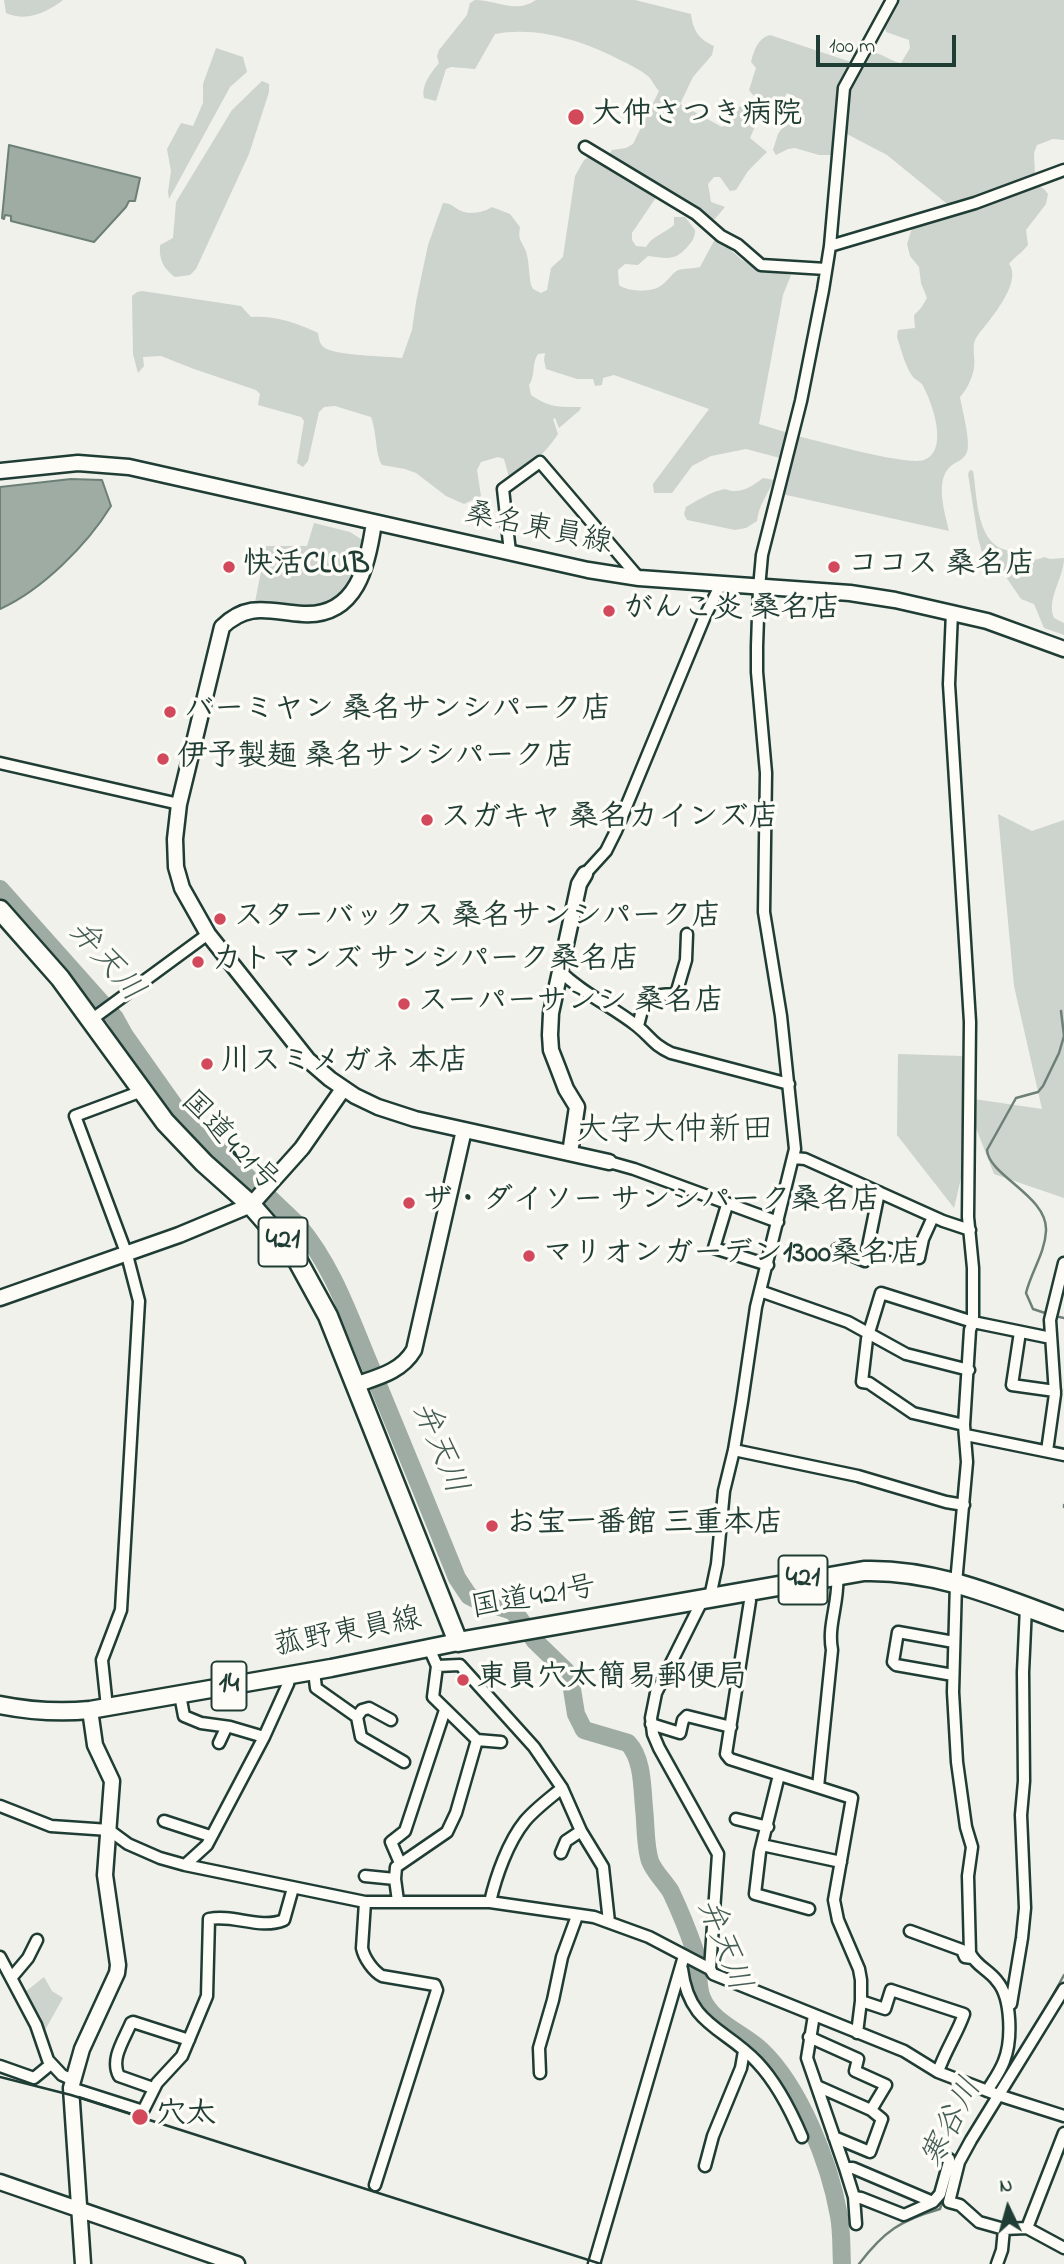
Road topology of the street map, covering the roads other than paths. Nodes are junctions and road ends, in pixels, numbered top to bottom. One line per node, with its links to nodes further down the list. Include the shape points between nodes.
1 (892, 0): 4 (street, via 844,88)
2 (584, 148): 5 (street, via 696,214 761,265)
3 (1064, 170): 4 (street, via 975,203)
4 (830, 246): 5 (street)
5 (826, 269): 11 (street)
6 (0, 471): 7 (street, 桑名東員線, via 78,463 128,467)
7 (374, 522): 8 (street, 桑名東員線); 15 (street, via 365,566 337,608 303,614 256,609 233,617 222,627)
8 (510, 552): 9 (street, 桑名東員線); 9 (street, via 503,489 540,462)
9 (639, 578): 10 (street, 桑名東員線)
10 (721, 584): 11 (street, 桑名東員線); 16 (street, via 616,831 606,851)
11 (759, 588): 12 (street, 桑名東員線, via 850,593); 23 (street, via 757,672 766,773 764,912)
12 (953, 611): 13 (street, 桑名東員線); 35 (street, via 949,684 970,1034)
13 (1064, 649)
14 (0, 763): 15 (street)
15 (179, 804): 18 (street, via 177,867 182,888)
16 (585, 874): 20 (street)
17 (0, 910): 21 (highway, 国道421号 / 421)
18 (208, 933): 21 (street); 24 (street, via 296,1045)
19 (687, 934): 22 (street, via 686,960 676,994 649,996)
20 (561, 971): 22 (street, via 575,986); 27 (street, via 550,1035 551,1050 577,1107)
21 (95, 1017): 25 (highway, 国道421号 / 421)
22 (638, 1026): 23 (street, via 655,1045 671,1053)
23 (789, 1084): 28 (street)
24 (343, 1089): 26 (street, via 396,1114); 31 (street, via 302,1147)
25 (142, 1091): 31 (highway, 国道421号 / 421, via 204,1163); 38 (street, via 75,1116)
26 (464, 1130): 27 (street); 49 (street, via 416,1343 403,1364)
27 (570, 1153): 29 (street)
28 (793, 1157): 30 (street); 34 (street)
29 (609, 1162): 32 (street)
30 (879, 1192): 33 (street); 36 (street)
31 (253, 1202): 38 (street); 49 (highway, 国道421号 / 421, via 307,1276)
32 (727, 1205): 34 (street); 40 (street, via 714,1248)
33 (933, 1217): 35 (street); 36 (street, via 919,1258)
34 (778, 1222): 40 (street)
35 (970, 1230): 44 (street)
36 (869, 1243): 37 (street, via 865,1261)
37 (837, 1250)
38 (127, 1255): 43 (street); 71 (street, via 139,1301 121,1610 102,1660)
39 (1064, 1263): 41 (street)
40 (768, 1265): 42 (street)
41 (1061, 1289): 47 (street, via 1051,1315)
42 (760, 1290): 46 (street); 52 (street)
43 (0, 1298)
44 (973, 1322): 45 (street); 46 (street, via 881,1293); 48 (street)
45 (1020, 1332): 47 (street); 50 (street, via 1012,1385)
46 (869, 1334): 48 (street, via 906,1354); 51 (street, via 863,1382 913,1413)
47 (1051, 1338): 50 (street)
48 (969, 1370): 51 (street)
49 (361, 1383): 62 (highway, 国道421号 / 421)
50 (1055, 1391): 53 (street)
51 (965, 1430): 53 (street); 55 (street)
52 (734, 1450): 55 (street); 59 (street, via 724,1491 717,1564)
53 (1047, 1451): 54 (street)
54 (1064, 1455)
55 (964, 1504): 57 (street)
56 (837, 1574): 57 (highway, 国道421号 / 421, via 901,1571); 58 (highway, 国道421号 / 421); 84 (street)
57 (956, 1583): 60 (highway, 国道421号 / 421); 63 (street)
58 (748, 1590): 59 (highway, 国道421号 / 421); 76 (street)
59 (707, 1597): 62 (highway, 国道421号 / 421); 75 (street, via 656,1693)
60 (1026, 1607): 61 (highway, 国道421号 / 421); 116 (street, via 1021,1815 1025,1908)
61 (1064, 1621)
62 (458, 1642): 64 (main road, 菰野東員線 / 14)
63 (954, 1642): 68 (street); 68 (street, via 898,1632 893,1662)
64 (429, 1648): 65 (street); 66 (main road, 菰野東員線 / 14)
65 (437, 1666): 72 (street, via 433,1697); 85 (street, via 460,1665 534,1747)
66 (313, 1671): 67 (main road, 菰野東員線 / 14); 73 (street, via 319,1692)
67 (290, 1675): 69 (main road, 菰野東員線 / 14); 78 (street)
68 (953, 1675): 110 (street, via 954,1741 972,1847 968,1884)
69 (180, 1695): 71 (main road, 菰野東員線 / 14); 77 (street, via 184,1716)
70 (0, 1705): 71 (main road, 菰野東員線 / 14, via 66,1713)
71 (99, 1709): 90 (street, via 95,1745 113,1781)
72 (445, 1710): 79 (street); 96 (street, via 405,1831 391,1842)
73 (357, 1717): 74 (street, via 369,1708); 82 (street, via 361,1737)
74 (391, 1720)
75 (651, 1724): 76 (street, via 680,1732 687,1716); 112 (street, via 659,1748 718,1854)
76 (731, 1727): 83 (street, via 726,1754 730,1759)
77 (226, 1728): 78 (street); 81 (street)
78 (264, 1737): 92 (street)
79 (477, 1740): 80 (street); 96 (street, via 447,1832)
80 (501, 1742)
81 (219, 1743)
82 (404, 1762)
83 (779, 1775): 84 (street); 89 (street)
84 (818, 1787): 95 (street, via 852,1798)
85 (562, 1788): 91 (street); 103 (street, via 519,1830)
86 (0, 1806): 90 (street, via 51,1826)
87 (736, 1819): 89 (street)
88 (164, 1821): 92 (street)
89 (768, 1827): 93 (street)
90 (108, 1830): 97 (street, via 128,1844); 126 (street, via 105,1875 117,1973 82,2049)
91 (581, 1831): 94 (street, via 566,1841); 106 (street, via 603,1867)
92 (211, 1836): 97 (street)
93 (762, 1845): 95 (street); 104 (street, via 755,1894)
94 (561, 1853)
95 (841, 1862): 115 (street, via 834,1907 859,1969)
96 (400, 1863): 99 (street)
97 (185, 1865): 100 (street)
98 (365, 1876): 99 (street)
99 (395, 1879): 101 (street)
100 (293, 1888): 102 (street); 120 (street, via 284,1920 276,1923 209,1919 207,1996)
101 (398, 1901): 102 (street); 103 (street)
102 (365, 1902): 139 (street, via 362,1948 377,1973 435,1985 437,1990)
103 (490, 1902): 105 (street)
104 (809, 1909)
105 (576, 1916): 106 (street); 125 (street, via 539,2048)
106 (609, 1922): 111 (street, via 649,1937)
107 (910, 1931): 110 (street)
108 (37, 1940): 113 (street)
109 (0, 1957): 113 (street)
110 (972, 1958): 116 (street, via 999,1982)
111 (685, 1960): 112 (street); 121 (street, via 686,1990 695,2009 707,2024); 149 (street)
112 (707, 1968): 117 (street)
113 (12, 1977): 122 (street)
114 (1064, 1989): 129 (street)
115 (861, 2001): 118 (street); 124 (street, via 885,2009 891,1990 964,2014)
116 (1010, 2008): 129 (street, via 1005,2059)
117 (814, 2015): 118 (street); 119 (street)
118 (857, 2033): 124 (street, via 904,2051)
119 (809, 2037): 127 (street, via 807,2058); 130 (street, via 858,2059 855,2071 886,2085)
120 (189, 2040): 128 (street, via 176,2065); 128 (street, via 131,2023 115,2061 116,2070 119,2076)
121 (744, 2051): 133 (street, via 774,2083); 136 (street)
122 (51, 2064): 123 (street, via 34,2078); 126 (street)
123 (0, 2066)
124 (938, 2072): 129 (street)
125 (540, 2073)
126 (72, 2084): 128 (street, via 143,2111); 142 (street)
127 (817, 2086): 130 (street); 134 (street)
128 (153, 2088)
129 (992, 2092): 131 (street); 145 (street, via 959,2162 949,2202 960,2204 979,2222)
130 (871, 2110): 134 (street, via 881,2119 870,2152)
131 (1064, 2116)
132 (1064, 2133): 144 (street)
133 (802, 2137)
134 (834, 2137): 137 (street)
135 (937, 2153): 141 (street, via 949,2162 940,2194)
136 (705, 2166)
137 (845, 2168): 140 (street); 141 (street)
138 (0, 2182): 142 (street)
139 (375, 2185)
140 (854, 2197): 141 (street, via 904,2215); 143 (street)
141 (933, 2202)
142 (79, 2210): 147 (street); 148 (street)
143 (856, 2224)
144 (1027, 2228): 145 (street); 146 (street)
145 (1004, 2229): 150 (street)
146 (1064, 2248)
147 (83, 2264)
148 (237, 2264)
149 (594, 2264)
150 (997, 2264)

